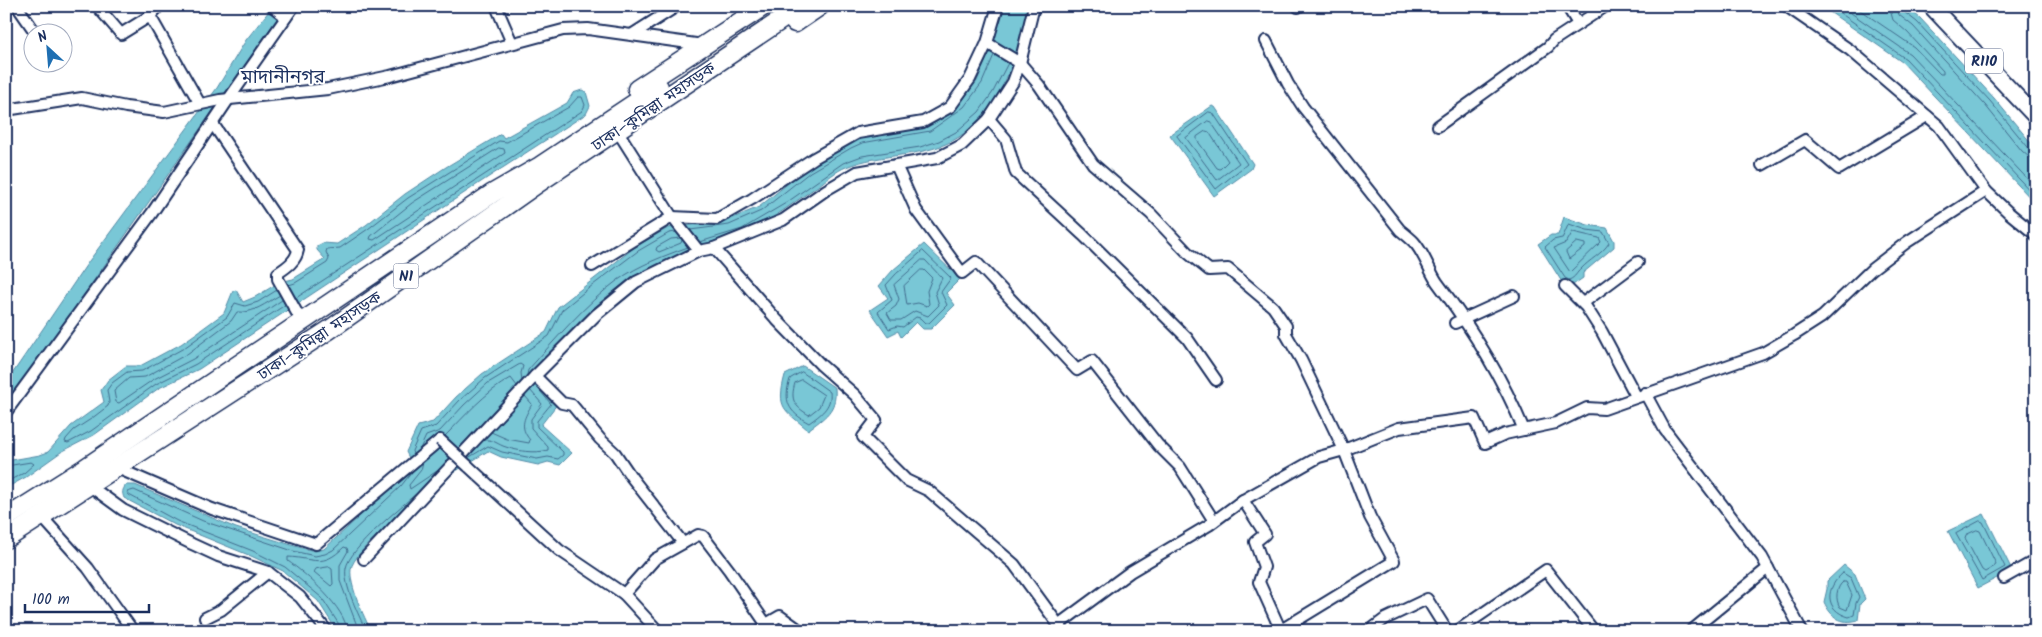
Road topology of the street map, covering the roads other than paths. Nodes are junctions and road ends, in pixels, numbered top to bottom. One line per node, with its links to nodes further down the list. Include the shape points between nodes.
1 (18, 6): 20 (street)
2 (97, 6): 18 (street, via 121,34)
3 (159, 6): 18 (street)
4 (272, 6): 19 (street)
5 (294, 6): 19 (street)
6 (496, 6): 24 (street)
7 (677, 6): 22 (street)
8 (764, 6): 26 (highway)
9 (782, 6): 40 (highway, ঢাকা–কুমিল্লা মহাসড়ক / N1, via 540,166)
10 (802, 6): 41 (highway, ঢাকা–কুমিল্লা মহাসড়ক / N1)
11 (820, 6): 36 (highway)
12 (998, 6): 25 (street)
13 (1034, 6): 27 (street)
14 (1567, 6): 21 (street)
15 (1606, 6): 21 (street)
16 (1786, 6): 31 (street, via 1850,50)
17 (1931, 6): 32 (main road, R110)
18 (150, 16): 29 (street)
19 (286, 18): 28 (street)
20 (28, 22)
21 (1578, 24): 35 (street)
22 (633, 34): 24 (street, via 563,30); 26 (street)
23 (1266, 41): 52 (street, via 1304,107 1400,230 1415,244)
24 (512, 43): 28 (street, via 328,89)
25 (987, 43): 27 (street); 42 (street, via 970,79 950,107 923,122 858,133 717,219)
26 (704, 45): 40 (highway, via 551,145)
27 (1020, 62): 33 (street, via 1013,82); 58 (street, via 1093,164 1151,214 1198,263 1209,270 1228,269 1273,307 1286,326 1286,334)
28 (224, 100): 29 (street); 34 (street)
29 (202, 103): 30 (street, via 164,112 82,98)
30 (6, 110)
31 (1927, 116): 38 (street, via 1840,169 1805,140); 39 (street, via 1948,137)
32 (2036, 117)
33 (989, 119): 37 (street, via 962,145 937,158); 54 (street, via 1006,139 1016,173 1187,338)
34 (213, 124): 51 (street, via 298,250 291,264 278,273 278,280); 56 (street, via 133,240)
35 (1438, 126)
36 (622, 138): 41 (highway, via 536,195); 42 (street)
37 (896, 165): 44 (street, via 858,172 783,220); 64 (street, via 916,210 962,273 976,262 1077,370 1092,361 1158,445 1180,467)
38 (1762, 165)
39 (1986, 190): 43 (street); 55 (street, via 1907,242 1872,269 1822,317 1794,335 1763,353)
40 (492, 193): 51 (highway, ঢাকা–কুমিল্লা মহাসড়ক / N1)
41 (504, 208): 59 (highway, ঢাকা–কুমিল্লা মহাসড়ক / N1, via 329,330)
42 (675, 220): 45 (street); 47 (street)
43 (2036, 235)
44 (714, 248): 45 (street); 75 (street, via 778,320 876,420 864,437 906,480 929,491 1014,564)
45 (699, 250): 53 (street, via 636,282 597,314)
46 (1638, 262): 50 (street)
47 (592, 266)
48 (1565, 286): 50 (street)
49 (1514, 296): 52 (street)
50 (1583, 303): 55 (street)
51 (299, 316): 63 (highway, ঢাকা–কুমিল্লা মহাসড়ক / N1, via 93,463)
52 (1459, 321): 57 (street, via 1516,409)
53 (535, 376): 66 (street, via 562,403 572,405 615,453); 67 (street)
54 (1216, 380)
55 (1641, 395): 57 (street, via 1604,409 1587,408 1556,423); 69 (street)
56 (6, 412)
57 (1524, 430): 58 (street, via 1486,443 1474,418 1399,428)
58 (1344, 450): 61 (street, via 1319,457); 76 (street, via 1370,517 1394,561)
59 (117, 468): 60 (highway, ঢাকা–কুমিল্লা মহাসড়ক / N1); 72 (street, bridge, via 212,509 316,544 440,440 559,550)
60 (90, 486): 62 (highway, ঢাকা–কুমিল্লা মহাসড়ক / N1); 70 (street, via 123,510 192,544)
61 (1243, 500): 64 (street); 76 (street, via 1265,534 1255,542 1264,567 1259,582)
62 (42, 516): 65 (highway, ঢাকা–কুমিল্লা মহাসড়ক / N1); 77 (street, via 88,568)
63 (6, 518)
64 (1214, 521): 75 (street, via 1130,572)
65 (6, 539)
66 (683, 543): 72 (street, via 655,559); 74 (street, via 698,535 703,536 729,570)
67 (364, 559)
68 (2036, 560): 71 (street)
69 (1768, 568): 85 (street); 86 (street)
70 (268, 572): 73 (street); 78 (street, via 300,597)
71 (2004, 578)
72 (624, 594): 79 (street)
73 (205, 618)
74 (763, 628): 80 (street, via 780,616)
75 (1060, 628)
76 (1281, 630)
77 (133, 631)
78 (327, 631)
79 (658, 631)
80 (800, 631)
81 (1369, 631): 82 (street, via 1385,619 1428,599)
82 (1446, 631)
83 (1458, 631): 84 (street, via 1546,570)
84 (1594, 631)
85 (1691, 631)
86 (1802, 631)

